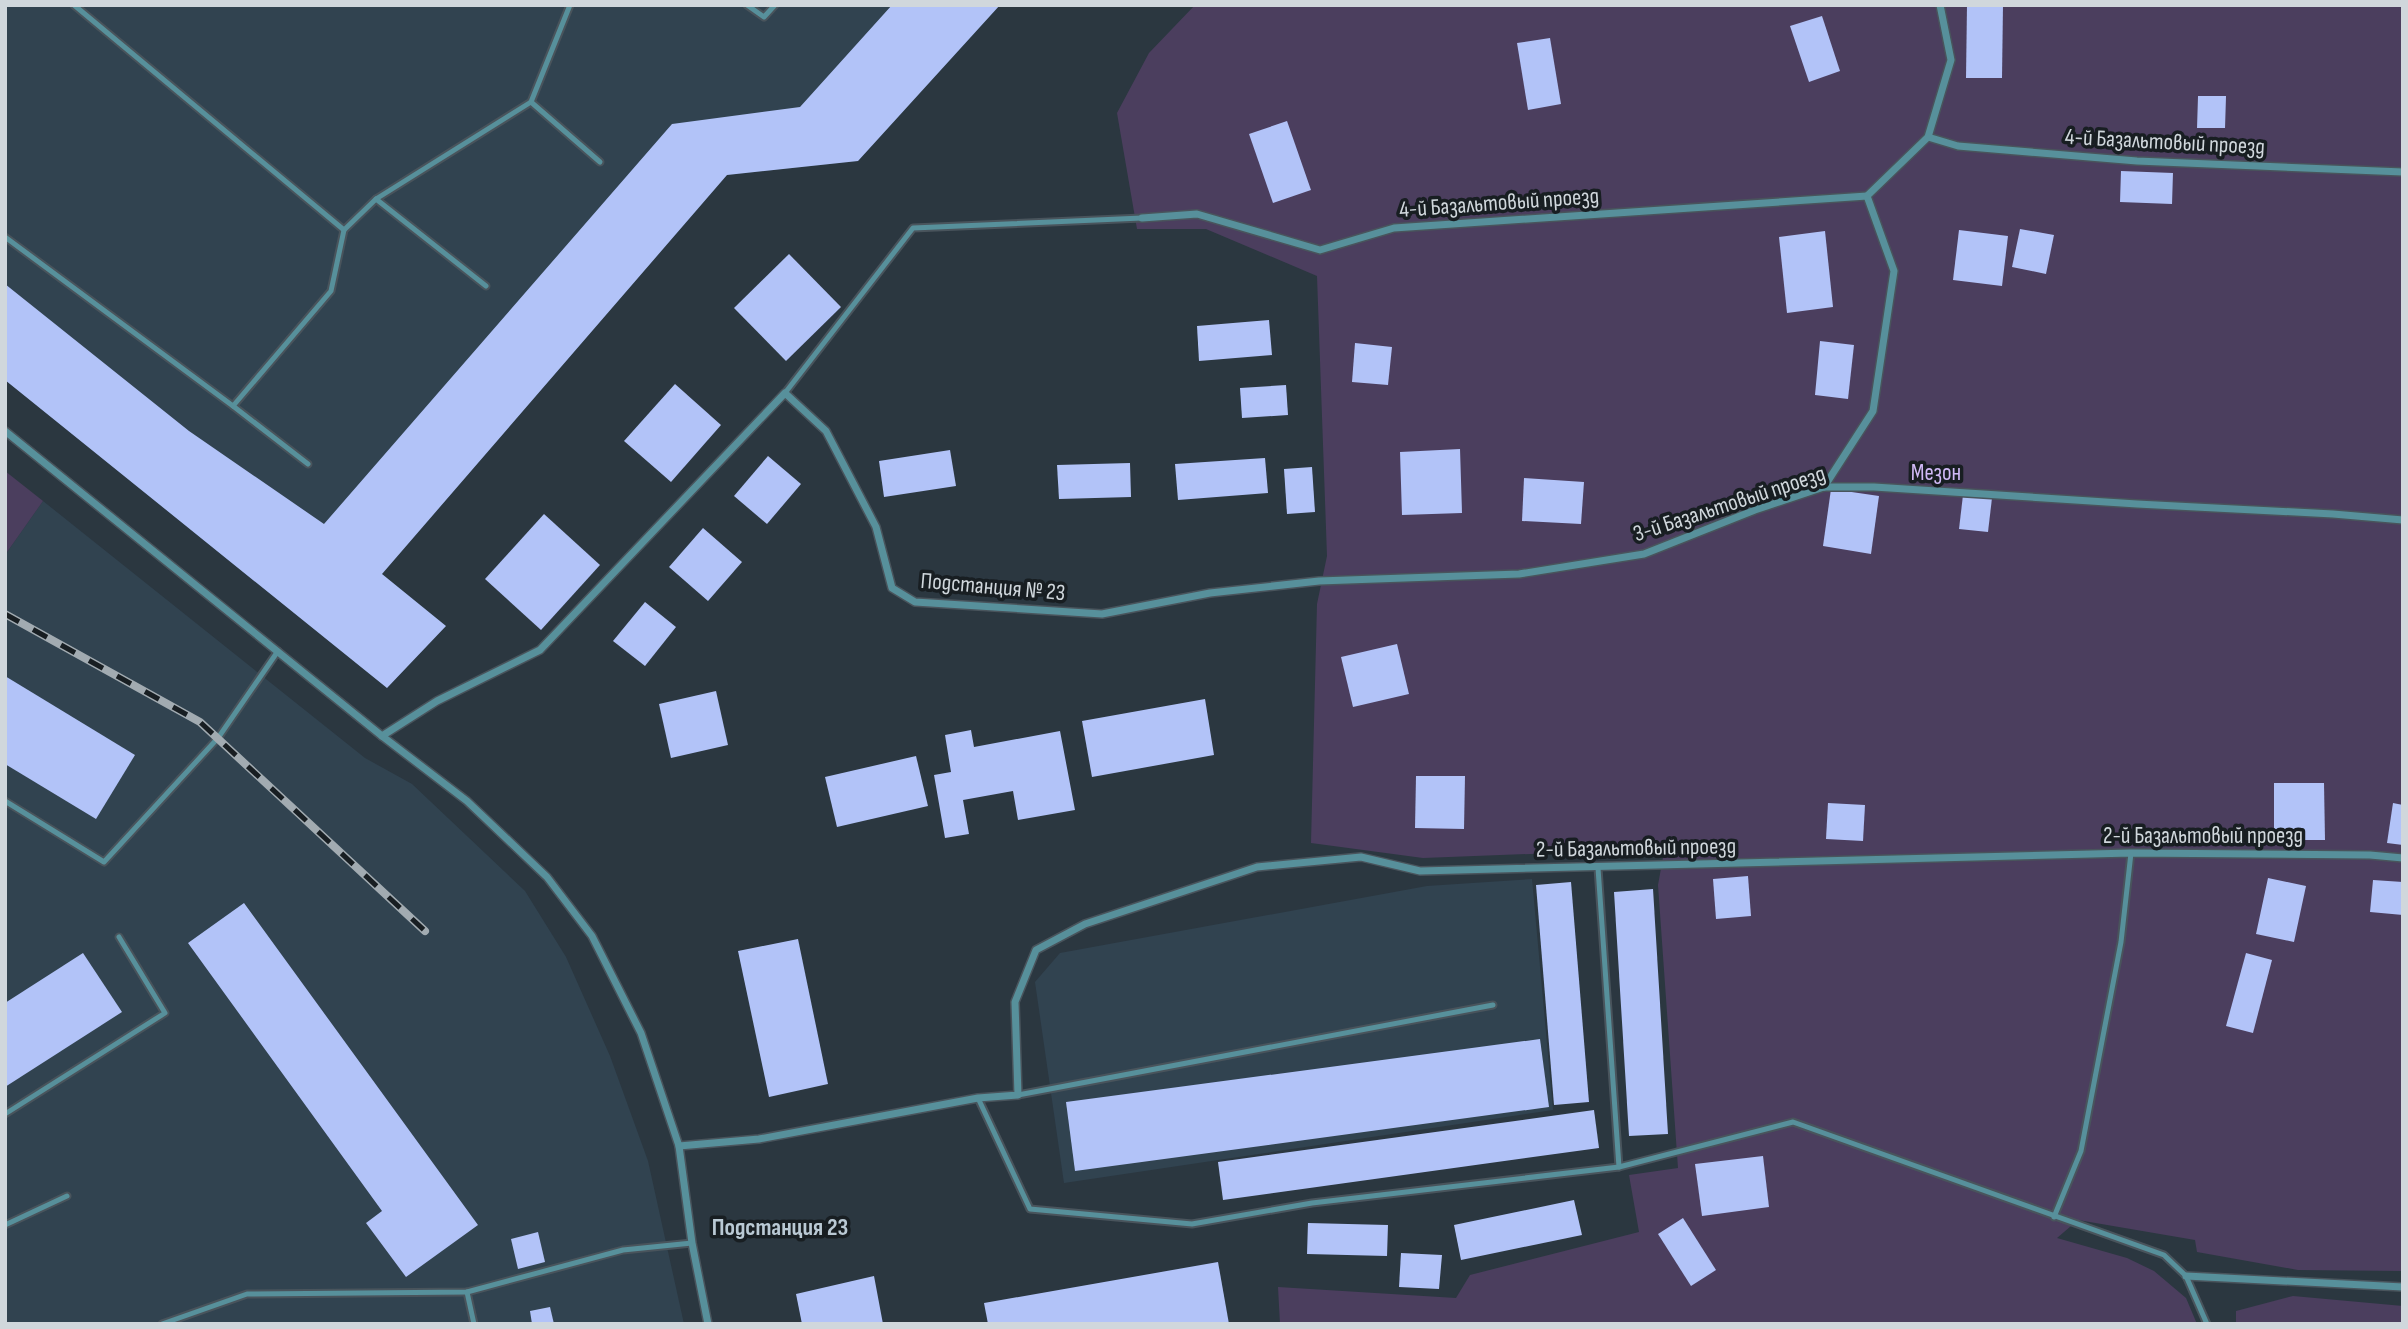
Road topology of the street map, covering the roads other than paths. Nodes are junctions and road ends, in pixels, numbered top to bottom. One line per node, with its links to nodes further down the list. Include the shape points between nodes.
1 (74, 5): 13 (lane)
2 (570, 5): 6 (lane)
3 (747, 5): 4 (lane, via 764,18)
4 (775, 5)
5 (1940, 5): 7 (street, via 1951,60)
6 (531, 102): 8 (lane); 11 (lane)
7 (1927, 137): 9 (street, 4-й Базальтовый проезд, via 1958,146 2137,161); 10 (street)
8 (600, 162)
9 (2403, 172)
10 (1867, 196): 12 (street, 4-й Базальтовый проезд, via 1394,228 1320,250 1197,214); 20 (street, via 1894,271 1873,411)
11 (376, 199): 13 (lane); 15 (lane)
12 (1142, 218): 16 (lane, via 913,228)
13 (344, 230): 17 (lane, via 331,291)
14 (5, 237): 17 (lane)
15 (486, 285)
16 (785, 393): 22 (street, Подстанция № 23, via 827,431 876,527 892,588 915,602 1102,614 1210,593); 24 (street, via 540,650 437,701)
17 (233, 406): 19 (lane)
18 (5, 431): 23 (street)
19 (308, 464)
20 (1824, 487): 21 (street, 3-й Базальтовый проезд); 22 (street, 3-й Базальтовый проезд, via 1644,554 1519,574)
21 (2403, 520)
22 (1319, 581)
23 (278, 651): 24 (street); 25 (lane, via 218,738 104,862)
24 (382, 736): 34 (street, via 467,801 547,877 592,936 642,1033)
25 (5, 802)
26 (2131, 853): 27 (street, 2-й Базальтовый проезд); 28 (street, 2-й Базальтовый проезд); 37 (lane, via 2121,942 2081,1151)
27 (2403, 858)
28 (1598, 868): 31 (street, 2-й Базальтовый проезд, via 1420,871 1361,857 1257,867 1085,924 1035,950 1015,1002); 35 (lane)
29 (119, 937): 33 (lane, via 165,1013)
30 (1493, 1005): 31 (lane)
31 (1018, 1095): 32 (street)
32 (978, 1098): 34 (street, via 759,1139); 35 (lane, via 1030,1209 1192,1224 1312,1203)
33 (5, 1114)
34 (679, 1146): 39 (street)
35 (1619, 1167): 37 (lane, via 1793,1122)
36 (67, 1196): 38 (lane)
37 (2054, 1217): 40 (lane, via 2164,1255)
38 (5, 1224)
39 (692, 1243): 42 (lane, via 623,1250); 45 (street)
40 (2186, 1276): 41 (street); 46 (lane)
41 (2403, 1287)
42 (467, 1292): 43 (lane, via 247,1294); 44 (lane)
43 (162, 1324)
44 (474, 1324)
45 (708, 1324)
46 (2207, 1324)

